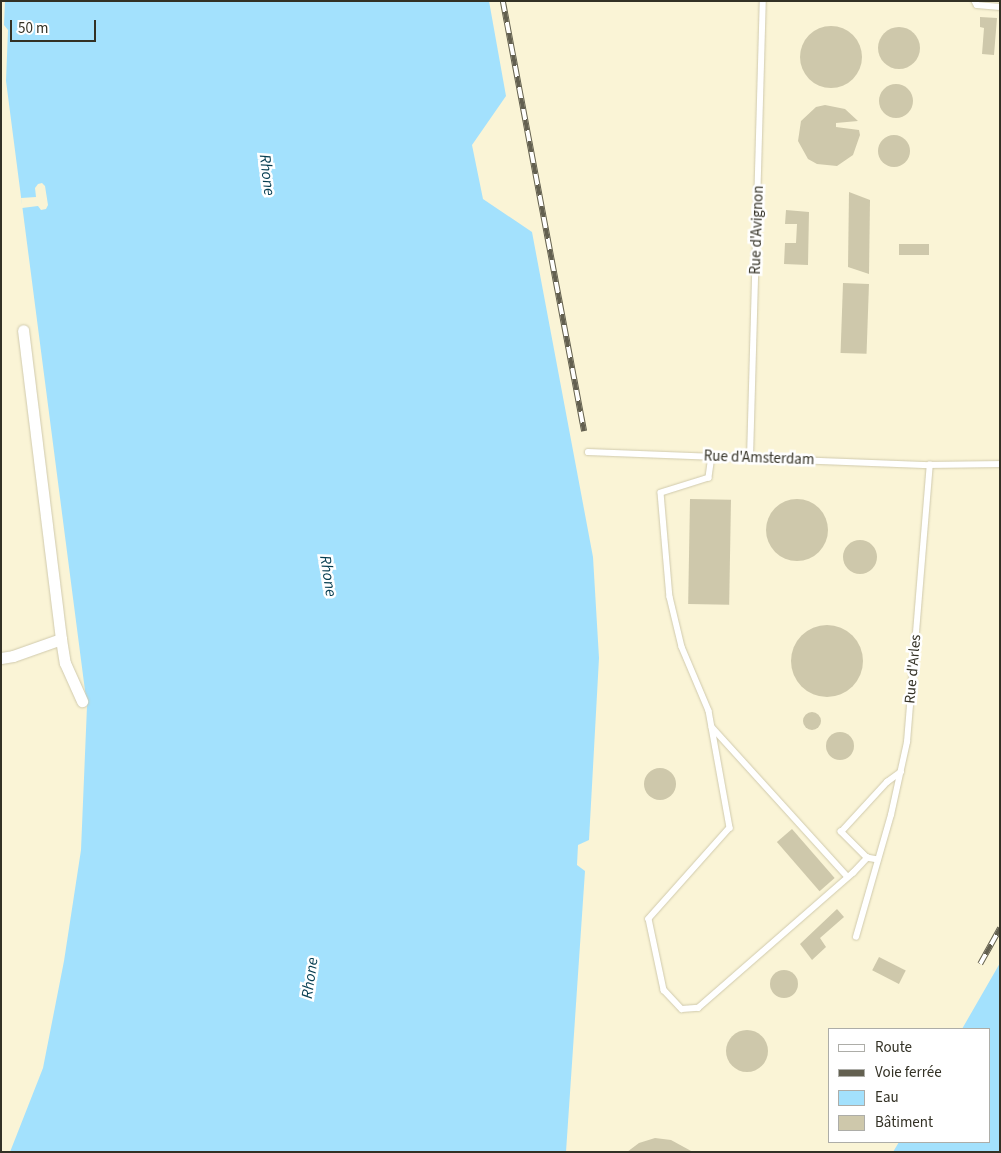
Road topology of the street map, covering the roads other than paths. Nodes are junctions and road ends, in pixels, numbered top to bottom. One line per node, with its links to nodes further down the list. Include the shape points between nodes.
1 (764, 1): 7 (lane, Rue d'Avignon)
2 (975, 1): 3 (lane, via 977,4)
3 (1000, 6)
4 (23, 330): 10 (street)
5 (588, 452): 6 (lane, Rue d'Amsterdam)
6 (712, 456): 7 (lane, Rue d'Amsterdam); 13 (lane, via 709,478 661,493 670,597 682,647 709,711)
7 (750, 458): 9 (lane, Rue d'Amsterdam)
8 (1000, 464): 9 (lane)
9 (930, 465): 14 (lane, Rue d'Arles)
10 (61, 640): 11 (street); 12 (street, via 65,663)
11 (1, 658)
12 (82, 701)
13 (712, 727): 17 (lane); 17 (lane, via 730,828 649,919 664,990 682,1009 698,1008)
14 (902, 772): 15 (lane, via 887,782 841,832); 16 (lane, Rue d'Arles)
15 (867, 858): 16 (lane); 17 (lane)
16 (878, 860): 18 (lane, Rue d'Arles)
17 (848, 877)
18 (856, 937)

